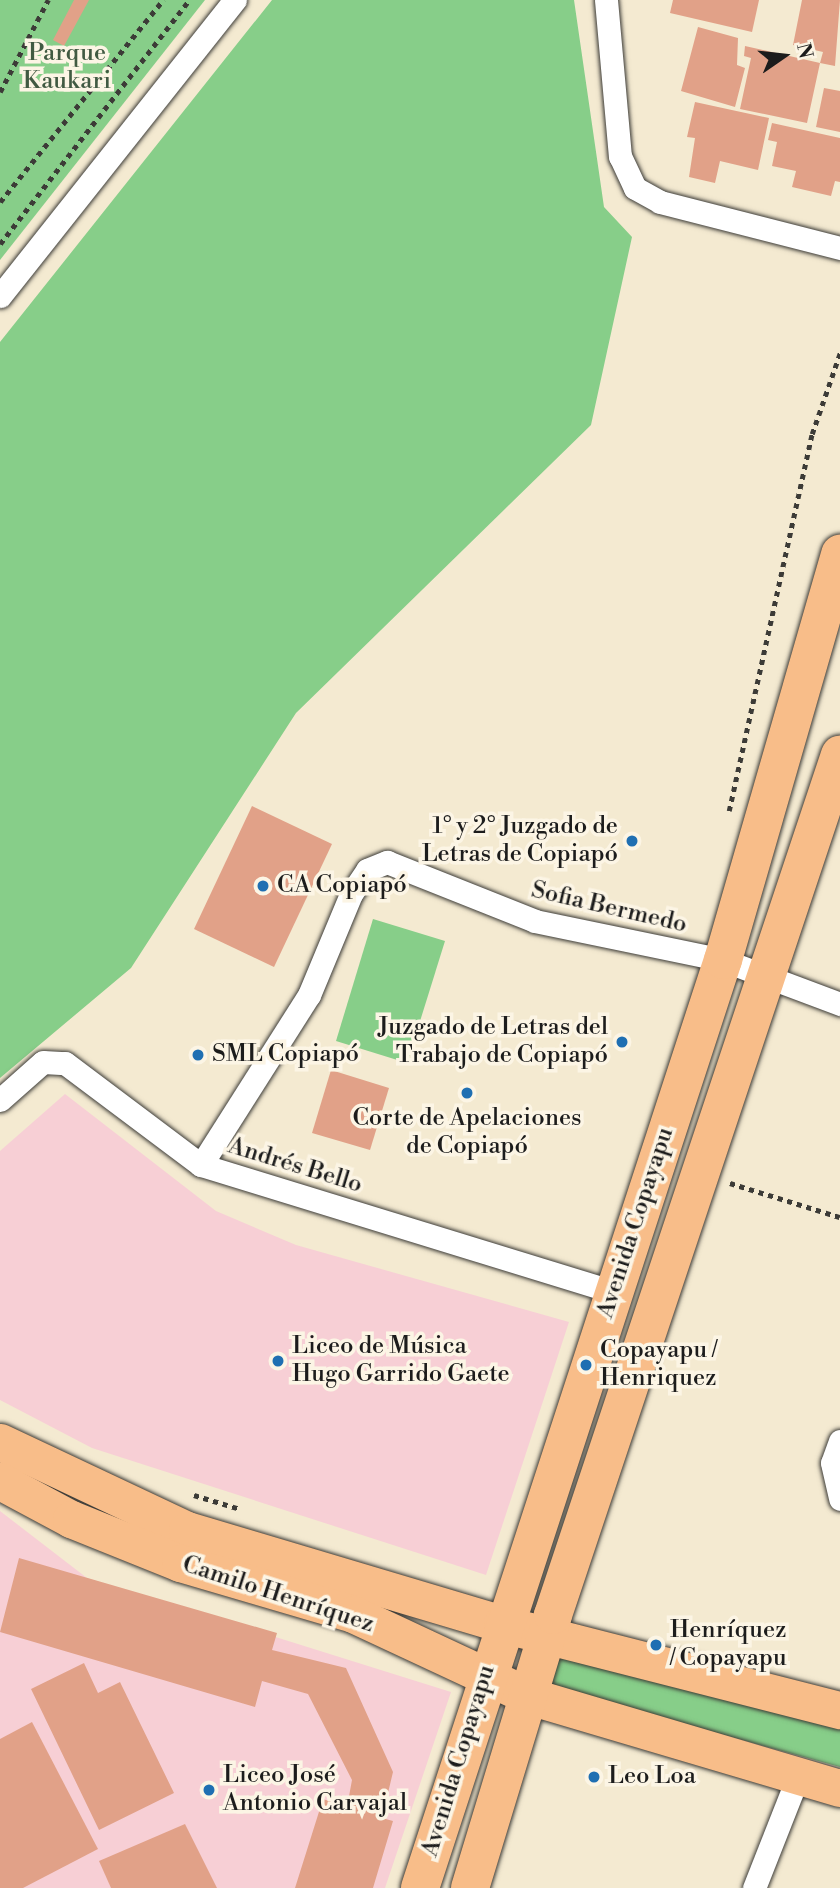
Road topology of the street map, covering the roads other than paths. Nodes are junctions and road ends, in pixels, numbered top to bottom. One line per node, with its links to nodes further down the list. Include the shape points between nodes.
1 (234, 0): 4 (street)
2 (606, 0): 3 (street, via 620,156 635,188 660,202)
3 (840, 248)
4 (0, 296)
5 (840, 554): 7 (highway, Avenida Copayapu)
6 (840, 755): 8 (highway, Avenida Copayapu)
7 (723, 960): 8 (street, Sofia Bermedo); 11 (street, Sofia Bermedo, via 535,921 387,862 367,870 309,995); 12 (highway, Avenida Copayapu)
8 (766, 978): 9 (street, Sofia Bermedo); 18 (highway, Avenida Copayapu)
9 (840, 1003)
10 (0, 1100): 11 (street, Andrés Bello, via 43,1062 65,1063)
11 (201, 1165): 12 (street, Andrés Bello)
12 (613, 1292): 17 (highway, Avenida Copayapu)
13 (840, 1441): 16 (street, via 832,1464)
14 (0, 1442): 17 (main road, Camilo Henríquez, via 187,1531)
15 (0, 1481): 19 (main road, Camilo Henríquez, via 71,1519 180,1563 353,1614)
16 (840, 1499)
17 (502, 1624): 18 (main road, Camilo Henríquez); 19 (highway, Avenida Copayapu)
18 (548, 1633): 20 (highway, Avenida Copayapu); 21 (main road, Camilo Henríquez)
19 (485, 1676): 20 (main road, Camilo Henríquez); 24 (highway, Avenida Copayapu)
20 (529, 1696): 22 (main road, Camilo Henríquez); 25 (highway, Avenida Copayapu)
21 (840, 1710)
22 (797, 1779): 23 (main road, Camilo Henríquez); 26 (street)
23 (840, 1788)
24 (420, 1888)
25 (470, 1888)
26 (754, 1888)

